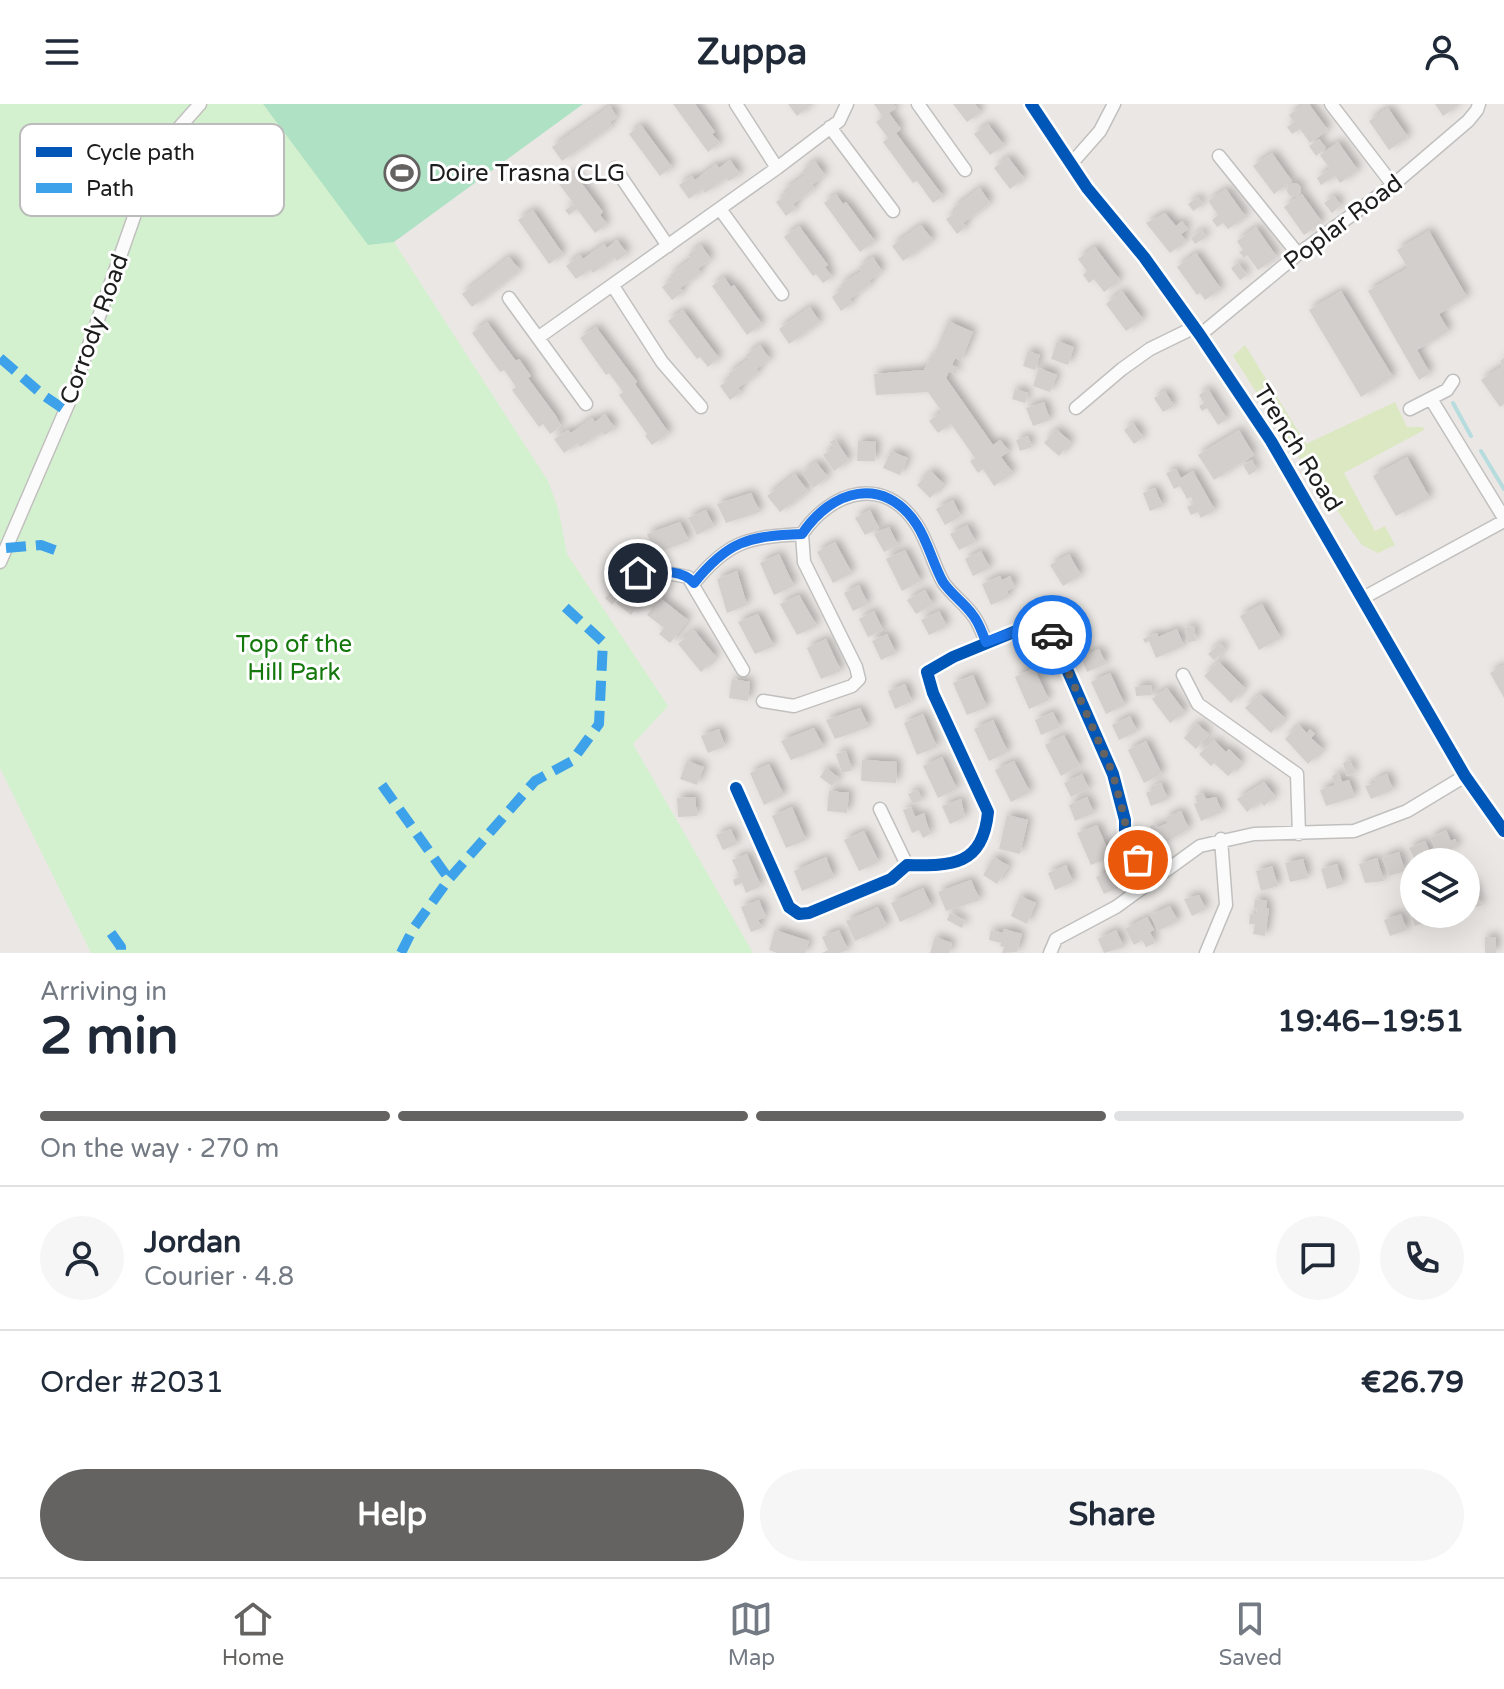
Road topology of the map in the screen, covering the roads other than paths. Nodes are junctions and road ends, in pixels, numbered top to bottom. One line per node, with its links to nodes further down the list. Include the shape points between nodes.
1 (200, 104): 9 (street, Corrody Road)
2 (736, 104): 14 (street)
3 (847, 104): 10 (street)
4 (918, 104): 15 (street)
5 (1031, 104): 12 (street, Trench Road)
6 (1114, 104): 12 (street, via 1100,131)
7 (1331, 104): 16 (street)
8 (1479, 104): 16 (street, Poplar Road, via 1468,121)
9 (182, 124)
10 (830, 127): 14 (street); 18 (street)
11 (1219, 156): 21 (street)
12 (1071, 164): 25 (street, Trench Road)
13 (615, 168): 20 (street)
14 (777, 168): 17 (street)
15 (965, 170)
16 (1393, 185): 21 (street, Poplar Road)
17 (720, 209): 20 (street); 23 (street)
18 (893, 211)
19 (134, 216): 35 (street, Corrody Road, via 69,402)
20 (668, 246): 22 (street)
21 (1298, 254): 25 (street, Poplar Road)
22 (613, 286): 26 (street); 30 (street, via 662,362)
23 (782, 294)
24 (509, 298): 26 (street)
25 (1198, 331): 31 (street, Poplar Road, via 1150,349); 38 (street, Trench Road, via 1271,441)
26 (539, 337): 29 (street)
27 (1453, 381): 28 (street)
28 (1431, 399): 32 (street); 33 (street)
29 (586, 404)
30 (701, 407)
31 (1076, 408)
32 (1410, 409)
33 (1504, 519): 38 (street)
34 (802, 534): 37 (street, via 727,548); 39 (street, via 828,505 855,494 892,498 917,525 944,583 975,617); 42 (street, via 804,562 859,679 794,706)
35 (0, 562)
36 (638, 573): 37 (street, via 674,573)
37 (694, 583): 40 (street)
38 (1363, 598): 43 (street, Trench Road)
39 (986, 642): 49 (street, via 927,672 988,812 986,830 979,847 947,866); 50 (street, via 1042,622 1051,633 1113,774 1125,838)
40 (743, 670)
41 (1183, 675): 47 (street, via 1198,704 1297,774)
42 (763, 701)
43 (1465, 776): 46 (street, Trench Road); 47 (street, via 1382,823 1354,831)
44 (736, 788): 49 (street, via 789,907 799,914 891,879)
45 (880, 809): 49 (street)
46 (1504, 831)
47 (1299, 834): 48 (street)
48 (1221, 839): 50 (street, via 1200,846); 52 (street, via 1226,905)
49 (907, 865)
50 (1151, 882): 51 (street, via 1056,939)
51 (1050, 953)
52 (1206, 953)

